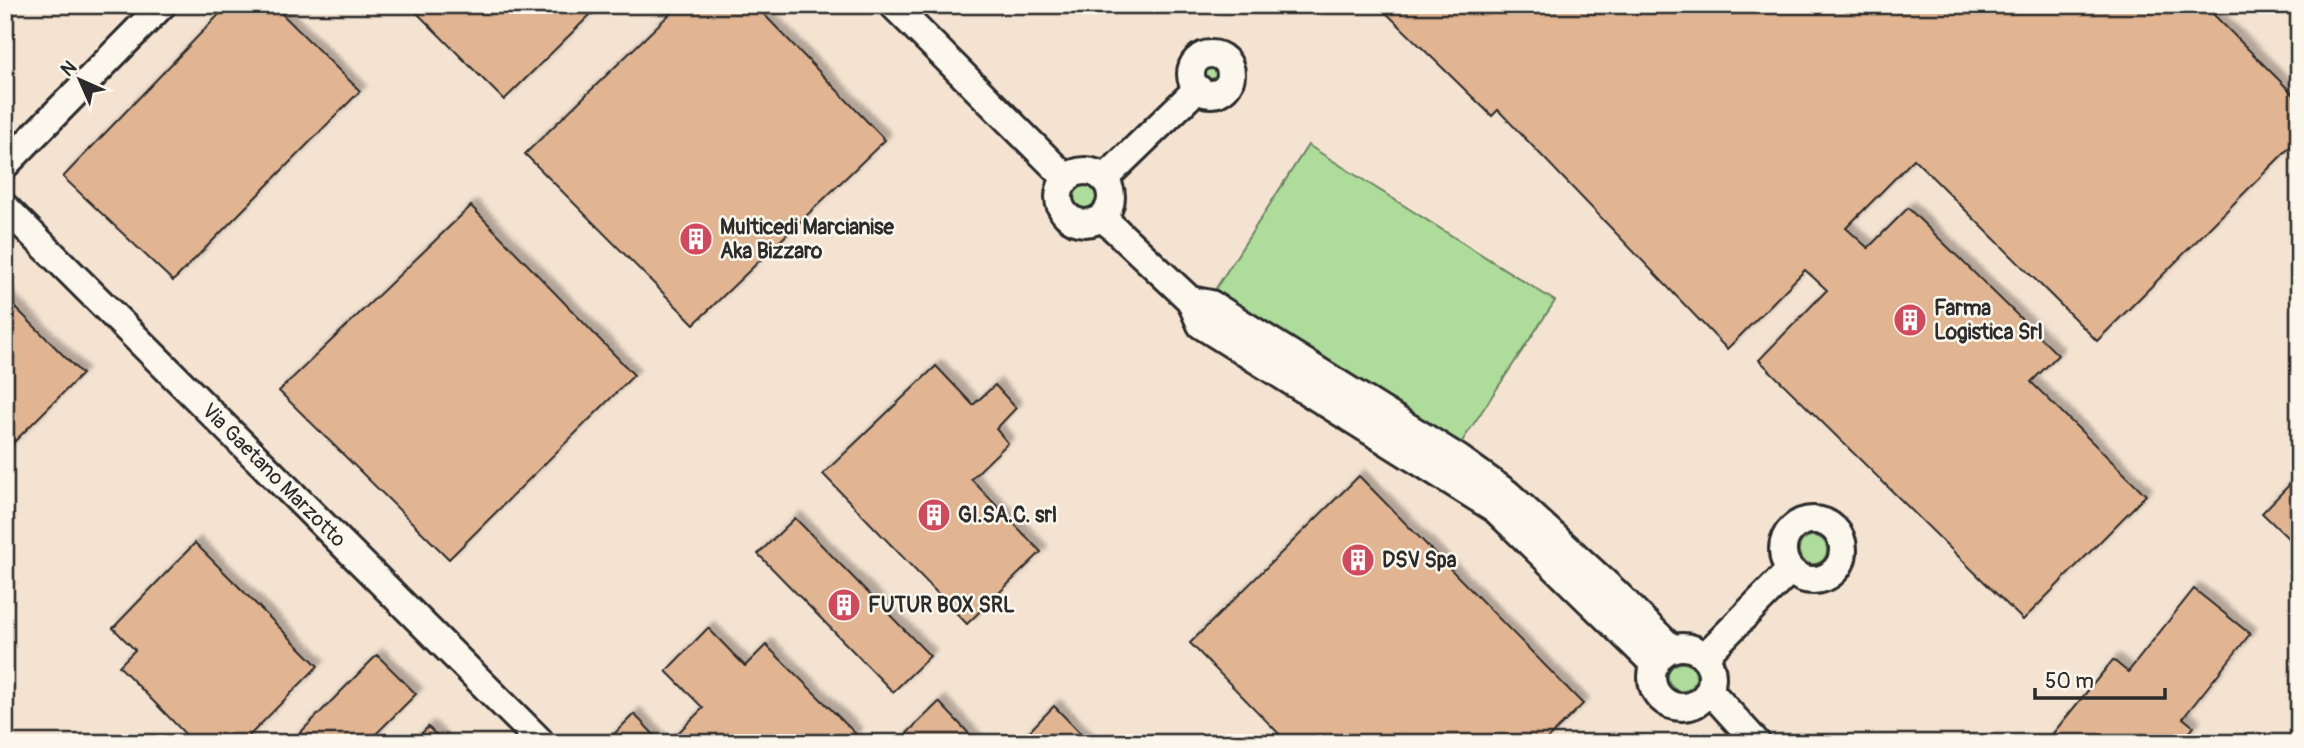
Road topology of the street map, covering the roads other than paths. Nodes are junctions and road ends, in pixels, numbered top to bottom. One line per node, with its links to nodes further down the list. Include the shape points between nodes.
1 (162, 5): 4 (street)
2 (893, 5): 5 (street)
3 (1198, 88): 6 (street)
4 (5, 165)
5 (1067, 179): 6 (street, via 1081,171); 8 (street, via 1060,202 1069,217 1086,223)
6 (1104, 179): 8 (street, via 1111,201)
7 (5, 207): 13 (street, Via Gaetano Marzotto, via 539,740)
8 (1102, 216): 10 (street, via 1190,300 1211,304 1507,493 1615,592)
9 (1790, 570): 11 (street)
10 (1663, 657): 11 (street, via 1689,648); 12 (street, via 1652,674 1657,694 1672,706 1682,707)
11 (1704, 657): 12 (street, via 1712,673)
12 (1701, 698): 14 (street); 15 (street)
13 (536, 743)
14 (1737, 743)
15 (1757, 743)

